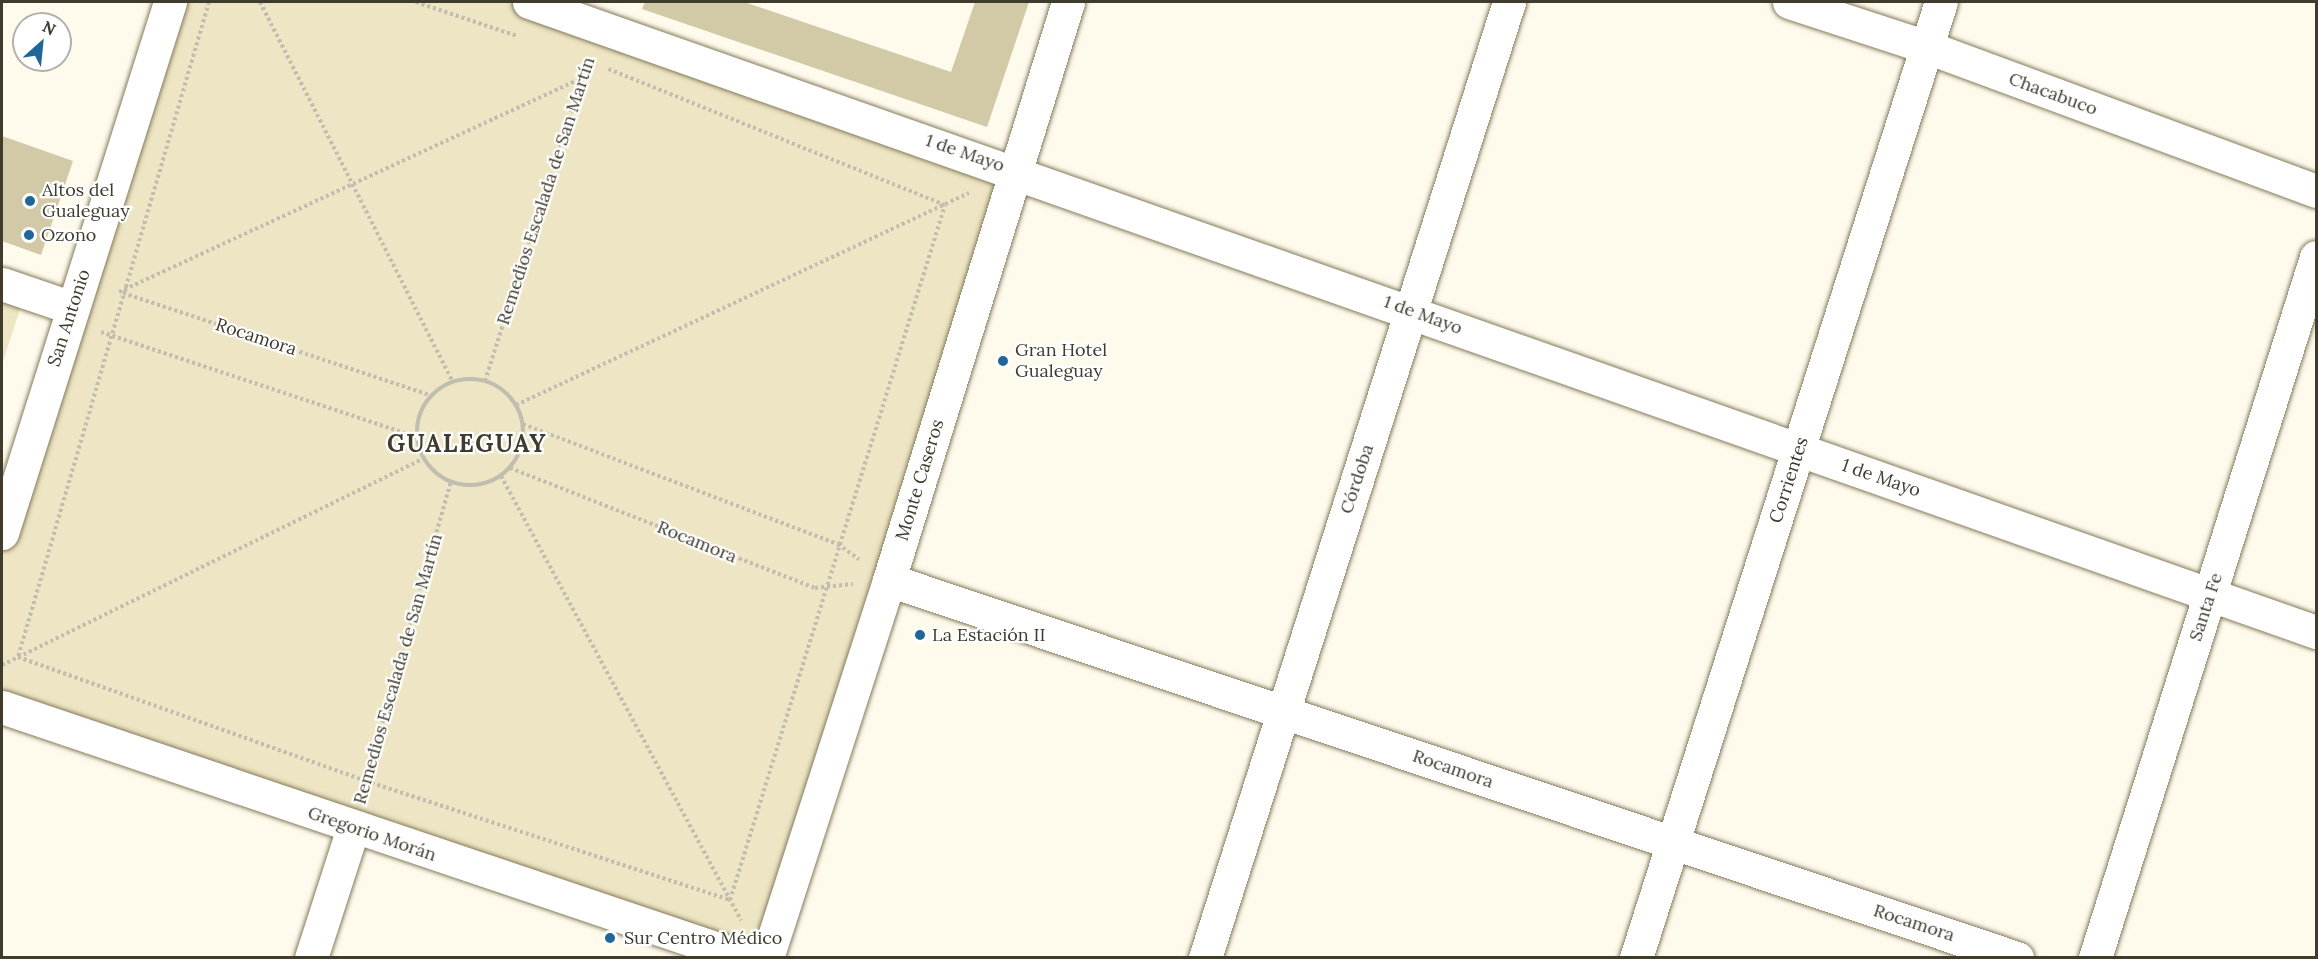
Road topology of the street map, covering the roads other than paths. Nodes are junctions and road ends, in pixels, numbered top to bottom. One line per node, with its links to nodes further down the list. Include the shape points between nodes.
1 (170, 2): 13 (street, San Antonio)
2 (529, 2): 7 (street, 1 de Mayo)
3 (1068, 2): 9 (street, Monte Caseros)
4 (1509, 2): 14 (street, Córdoba)
5 (1789, 2): 8 (street, Chacabuco)
6 (1941, 2): 8 (street, Corrientes)
7 (604, 13): 9 (street, 1 de Mayo)
8 (1927, 47): 10 (street, Chacabuco); 15 (street, Corrientes)
9 (1017, 171): 14 (street, 1 de Mayo); 17 (street, Monte Caseros)
10 (2316, 190)
11 (2316, 257): 18 (street, Santa Fe)
12 (2, 284): 13 (street)
13 (73, 307): 16 (street, San Antonio)
14 (1410, 310): 15 (street, 1 de Mayo); 21 (street, Córdoba)
15 (1799, 449): 18 (street, 1 de Mayo); 23 (street, Corrientes)
16 (2, 533)
17 (889, 580): 21 (street, Rocamora); 26 (street, Monte Caseros)
18 (2210, 594): 19 (street, 1 de Mayo); 30 (street, Santa Fe)
19 (2316, 632)
20 (2, 707): 22 (street, Gregorio Morán)
21 (1283, 712): 23 (street, Rocamora); 27 (street, Córdoba)
22 (353, 828): 24 (street, Gregorio Morán); 25 (street, Remedios Escalada de San Martín)
23 (1673, 843): 28 (street, Corrientes); 29 (street, Rocamora)
24 (745, 943)
25 (311, 957)
26 (767, 957)
27 (1205, 957)
28 (1636, 957)
29 (2017, 957)
30 (2095, 957)

